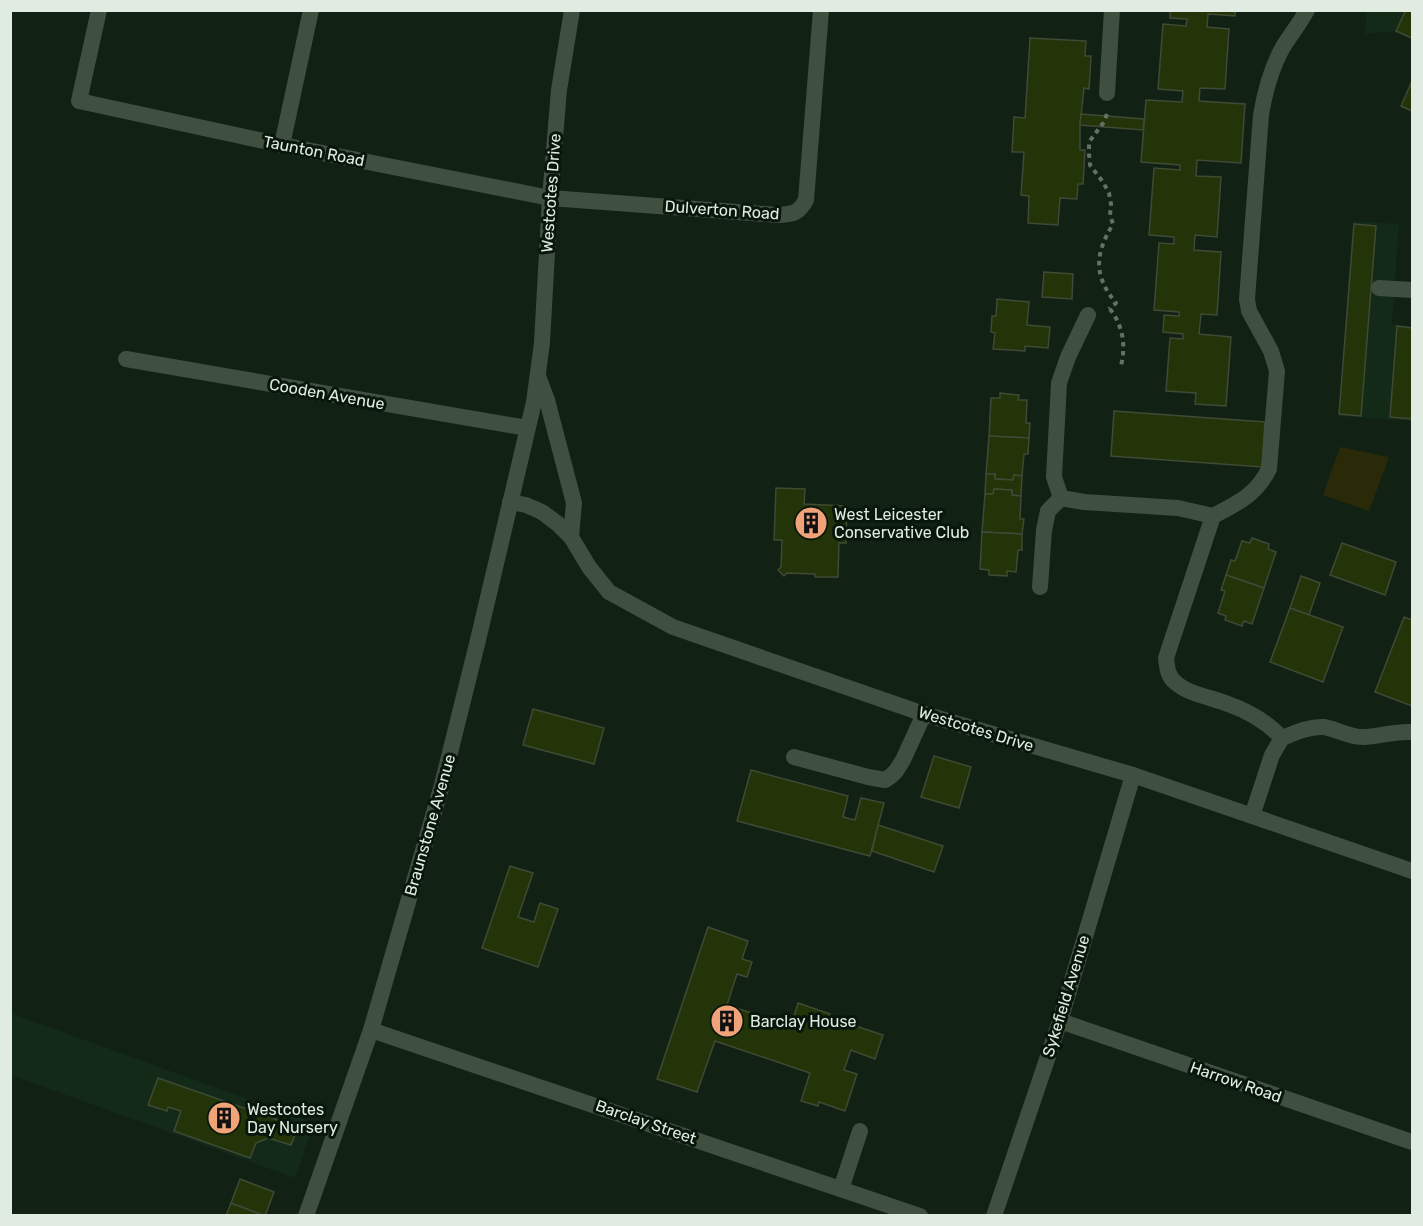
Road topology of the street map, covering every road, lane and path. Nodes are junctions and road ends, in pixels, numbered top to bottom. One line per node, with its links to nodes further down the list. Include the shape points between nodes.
1 (99, 10): 8 (street, Taunton Road, via 80,101)
2 (310, 10): 8 (street)
3 (572, 10): 11 (street, Westcotes Drive, via 559,90)
4 (821, 10): 11 (street, Dulverton Road, via 808,189 801,208 792,214 777,215)
5 (1112, 10): 7 (street)
6 (1308, 10): 22 (street, via 1273,67 1261,115 1247,299 1248,311 1271,351 1277,371 1269,469 1263,482 1241,501)
7 (1107, 93): 10 (path, via 1109,111 1089,142)
8 (282, 145): 11 (street, Taunton Road)
9 (1084, 167): 10 (path)
10 (1092, 167): 14 (path, via 1109,193 1111,204 1113,224 1099,259 1103,283 1116,303)
11 (550, 198): 18 (street, Westcotes Drive)
12 (1379, 288): 13 (street)
13 (1413, 290)
14 (1109, 308): 15 (path); 17 (path, via 1123,335)
15 (1088, 315): 20 (street, via 1059,383 1054,477)
16 (126, 359): 19 (street, Cooden Avenue)
17 (1121, 366)
18 (538, 376): 19 (street, Westcotes Drive); 23 (street, Westcotes Drive, via 574,503)
19 (527, 428): 21 (street, Braunstone Avenue)
20 (1061, 498): 22 (street, via 1178,508); 24 (street, via 1048,511)
21 (510, 502): 23 (street, Westcotes Drive, via 542,512); 33 (street, Braunstone Avenue, via 442,785)
22 (1213, 516): 27 (street, via 1166,658 1168,673 1175,683 1188,690 1251,714)
23 (571, 537): 25 (street, Westcotes Drive, via 609,592 673,627)
24 (1040, 587)
25 (924, 714): 28 (street, via 897,771 885,780); 29 (street, Westcotes Drive)
26 (1413, 732): 27 (street, via 1364,737 1324,727)
27 (1282, 738): 30 (street, via 1272,755)
28 (794, 757)
29 (1133, 775): 30 (street, Westcotes Drive); 32 (street, Sykefield Avenue)
30 (1251, 816): 31 (street, Westcotes Drive)
31 (1413, 871)
32 (1060, 1021): 35 (street, Harrow Road); 39 (street, Sykefield Avenue)
33 (371, 1030): 36 (street, Barclay Street); 37 (street, Braunstone Avenue)
34 (860, 1131): 36 (street)
35 (1413, 1142)
36 (841, 1189): 38 (street, Barclay Street)
37 (306, 1215)
38 (920, 1215)
39 (994, 1215)

